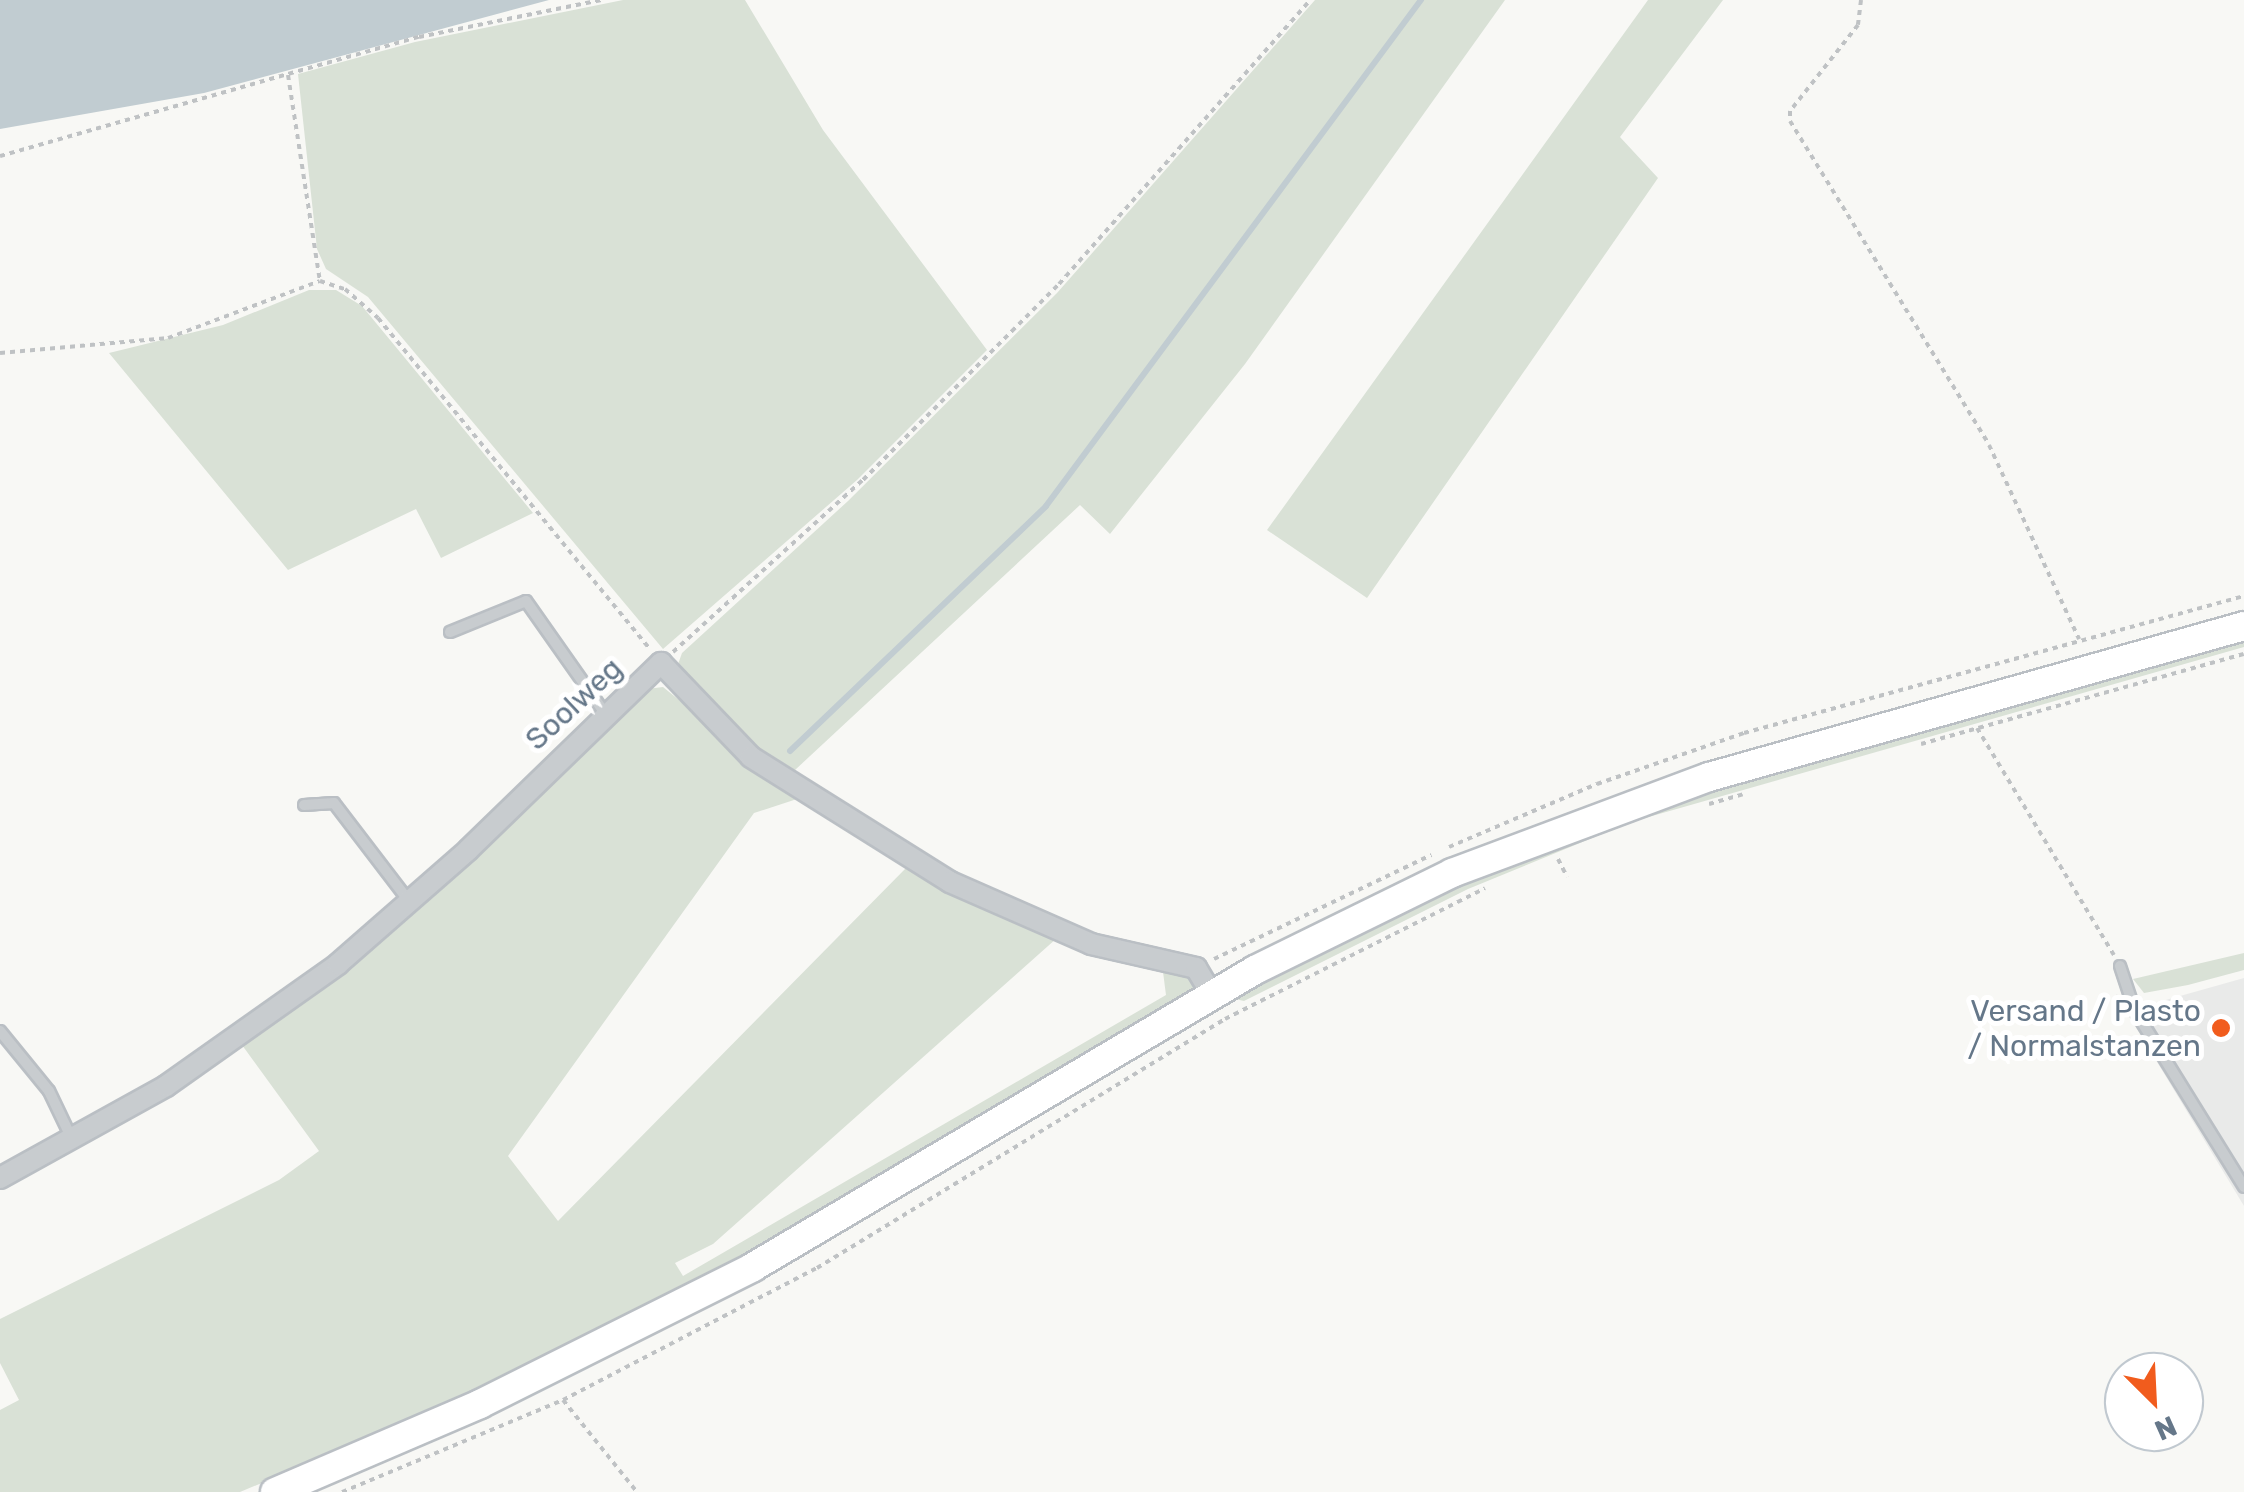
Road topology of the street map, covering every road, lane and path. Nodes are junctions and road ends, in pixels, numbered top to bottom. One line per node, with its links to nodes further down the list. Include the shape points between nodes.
1 (601, 0): 4 (path, via 419,37)
2 (1310, 0): 12 (path, via 1060,284 863,480)
3 (1860, 0): 10 (path, via 1858,25 1790,111 1790,122 1989,445)
4 (288, 75): 5 (path); 6 (path)
5 (0, 156)
6 (320, 281): 7 (path, via 168,338); 12 (path, via 345,289 378,318)
7 (0, 353)
8 (2244, 626): 26 (main road, via 1709,777 1579,821 1352,919)
9 (450, 632): 13 (lane, via 526,601)
10 (2079, 640)
11 (2244, 654): 14 (path)
12 (661, 663): 13 (street, Soolweg); 26 (street, Soolweg, via 752,756 950,882 1091,944 1196,968)
13 (606, 715): 24 (street, Soolweg)
14 (1977, 728): 15 (path); 25 (path)
15 (1903, 748)
16 (1755, 790): 18 (path)
17 (304, 805): 24 (lane, via 334,803)
18 (1699, 806)
19 (1574, 850): 20 (path)
20 (1557, 857): 21 (path); 22 (path)
21 (1543, 863)
22 (1567, 877)
23 (1496, 883): 31 (path, via 1225,1018 817,1268)
24 (409, 902): 28 (street, Soolweg, via 239,1036)
25 (2120, 966): 30 (lane, via 2130,1001)
26 (1212, 995): 32 (main road, via 753,1267 480,1404)
27 (0, 1030): 28 (lane, via 49,1091)
28 (72, 1140): 29 (street, Soolweg)
29 (0, 1178)
30 (2244, 1187)
31 (563, 1400): 33 (path); 34 (path)
32 (275, 1492)
33 (342, 1492)
34 (636, 1492)

